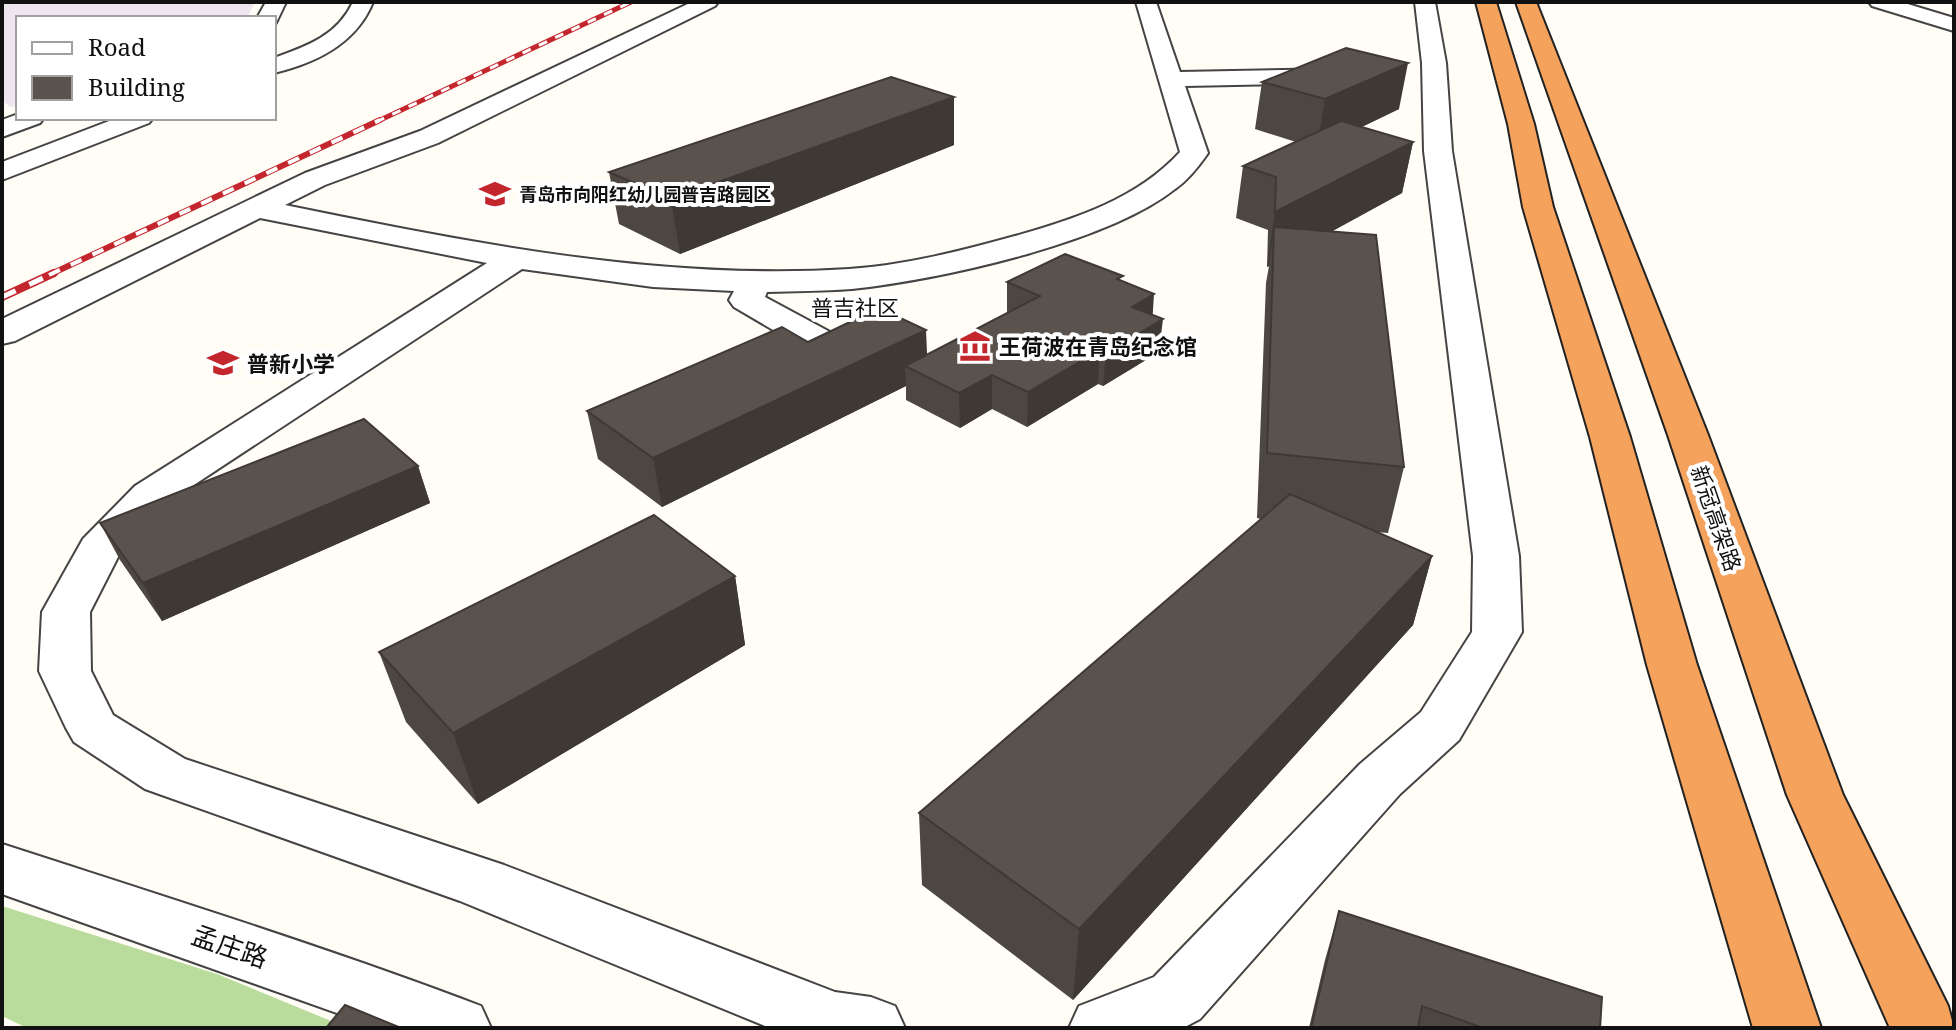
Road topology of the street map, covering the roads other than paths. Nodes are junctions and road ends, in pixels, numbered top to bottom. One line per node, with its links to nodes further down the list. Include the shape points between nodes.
1 (363, 2): 10 (street, via 358,20 340,37)
2 (671, 2): 17 (street)
3 (708, 2): 17 (street, via 429,137)
4 (1146, 2): 12 (street)
5 (1425, 2): 28 (street, via 1420,82 1438,151 1496,556 1497,632 1440,726 1380,779 1177,998)
6 (1486, 2): 29 (highway, via 1538,207 1610,437 1672,665)
7 (1526, 2): 30 (highway, 新冠高架路, via 1815,795)
8 (1879, 2): 9 (street)
9 (1954, 25)
10 (276, 65)
11 (1359, 78): 12 (street)
12 (1170, 80): 22 (street, via 1194,153 1165,184 1100,218 1006,252 866,280)
13 (26, 120): 15 (street)
14 (135, 120): 16 (street)
15 (2, 129)
16 (2, 172)
17 (315, 179): 18 (street)
18 (256, 208): 19 (street); 21 (street)
19 (218, 226): 20 (street); 23 (street)
20 (298, 242)
21 (516, 259): 22 (street, via 644,279); 27 (street, via 150,495 99,549 66,612 65,671 93,728 165,774 482,883 835,1023)
22 (755, 283): 24 (street, via 746,300)
23 (2, 333)
24 (817, 340)
25 (2, 869): 26 (street, 孟庄路, via 352,987)
26 (457, 1028)
27 (871, 1028)
28 (1103, 1028)
29 (1787, 1028)
30 (1924, 1028)

